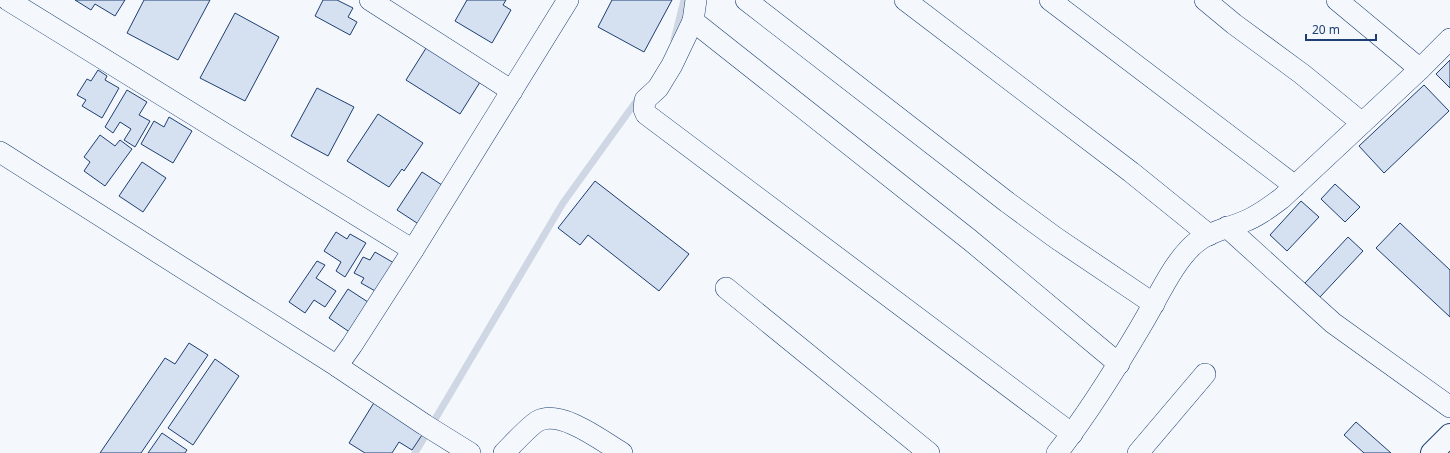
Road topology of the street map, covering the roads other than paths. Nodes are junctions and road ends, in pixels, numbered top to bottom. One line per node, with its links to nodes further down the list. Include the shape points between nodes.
1 (8, 0): 18 (street)
2 (370, 0): 13 (street)
3 (568, 0): 13 (street)
4 (696, 0): 10 (street)
5 (746, 0): 20 (street, via 1007,202)
6 (905, 0): 17 (street, via 1125,167)
7 (1050, 0): 16 (street)
8 (1206, 0): 14 (street)
9 (1337, 0): 12 (street)
10 (692, 21): 21 (street, via 970,240); 25 (street, via 672,65 658,88 645,100 646,114)
11 (1450, 39): 12 (street)
12 (1420, 69): 14 (street)
13 (512, 91): 18 (street)
14 (1362, 123): 16 (street)
15 (0, 152): 22 (street)
16 (1295, 186): 17 (street, via 1257,216)
17 (1218, 231): 20 (street, via 1199,240 1189,249); 24 (street, via 1332,323)
18 (413, 250): 22 (street)
19 (726, 288): 29 (street)
20 (1154, 304): 21 (street)
21 (1119, 364): 25 (street)
22 (337, 366): 26 (street)
23 (1205, 374): 31 (street)
24 (1450, 407)
25 (1072, 434): 30 (street)
26 (470, 453)
27 (504, 453): 28 (street, via 537,421 548,417 571,422)
28 (622, 453)
29 (929, 453)
30 (1057, 453)
31 (1138, 453)

